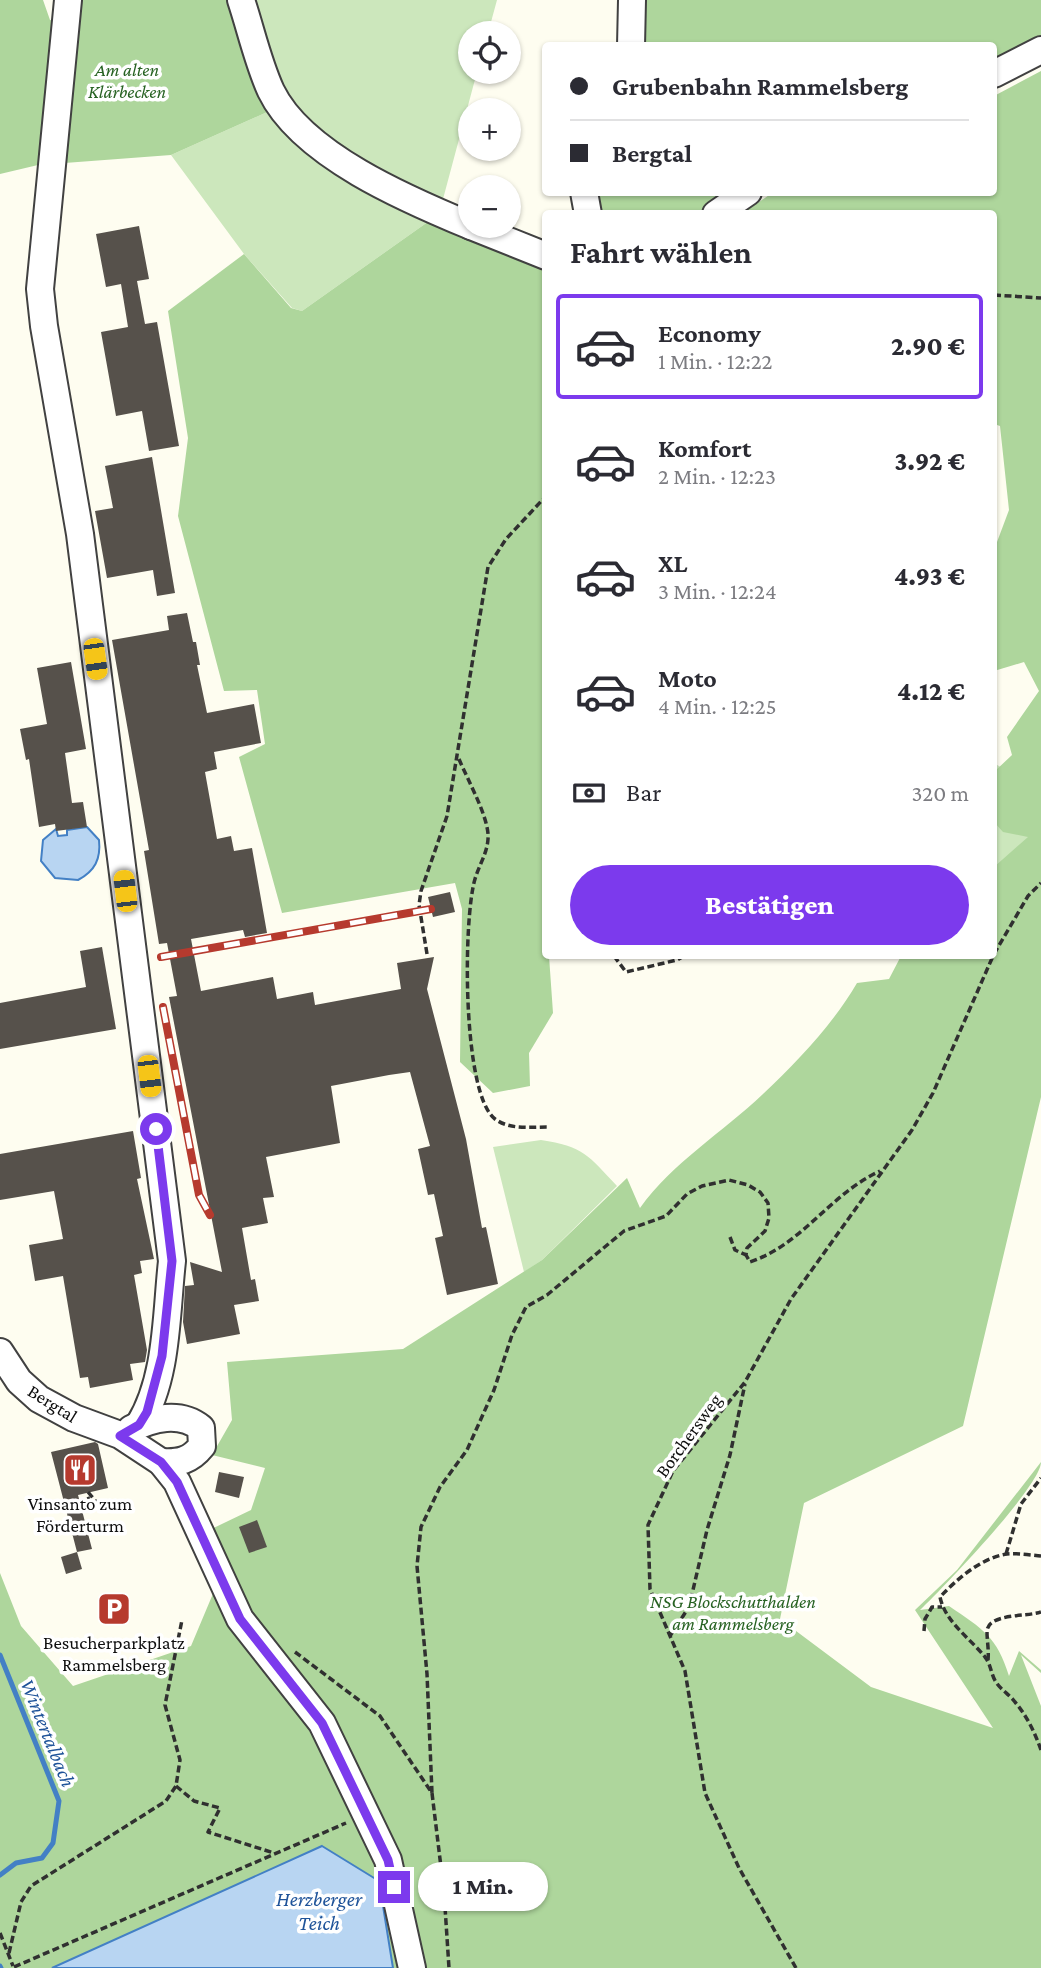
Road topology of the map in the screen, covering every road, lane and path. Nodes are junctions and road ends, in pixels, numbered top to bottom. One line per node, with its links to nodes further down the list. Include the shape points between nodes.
1 (68, 0): 28 (street, via 40,289 80,534 172,1261 162,1356 152,1401)
2 (241, 0): 9 (street, via 271,91 294,123 314,142 401,197)
3 (632, 0): 4 (street)
4 (631, 42)
5 (1041, 50): 6 (street)
6 (997, 72)
7 (742, 196): 8 (street)
8 (722, 210)
9 (458, 221)
10 (501, 238): 11 (street)
11 (542, 254)
12 (997, 295): 13 (path)
13 (1041, 298)
14 (542, 500): 15 (path, via 506,539 488,567)
15 (459, 757): 18 (path, via 447,816 421,891); 22 (path, via 489,836 471,904 467,991 475,1070 484,1106 495,1119 513,1127)
16 (1041, 883): 17 (path, Borchersweg, via 1028,895)
17 (997, 950)
18 (426, 954)
19 (616, 959): 20 (path, via 626,972)
20 (679, 959)
21 (992, 959): 23 (path, Borchersweg, via 933,1093 894,1157)
22 (547, 1127)
23 (880, 1171): 25 (path, via 830,1203 809,1228 773,1254 750,1262); 27 (path, Borchersweg, via 791,1300)
24 (730, 1237): 25 (path, via 735,1250)
25 (746, 1255): 46 (path, via 747,1248 765,1231 768,1203 760,1192 729,1180 702,1186 666,1216 624,1231 526,1307 467,1450 440,1487 422,1527 417,1566)
26 (0, 1352): 28 (street, Bergtal, via 19,1381 39,1399 74,1418)
27 (745, 1382): 41 (path, via 689,1607); 41 (path, Borchersweg, via 673,1471 648,1525 650,1589)
28 (130, 1430): 29 (street, Bergtal); 29 (street, via 170,1418 201,1428 202,1446 194,1456 181,1463)
29 (161, 1462): 47 (street, Bergtal, via 177,1482 240,1619 322,1723)
30 (1041, 1478): 35 (path, via 1021,1504)
31 (88, 1492): 32 (path)
32 (90, 1498): 33 (path); 34 (path)
33 (98, 1504)
34 (57, 1508)
35 (1006, 1554): 36 (path); 37 (path, via 957,1580 940,1597)
36 (1041, 1556)
37 (942, 1607): 40 (path, via 932,1607); 43 (path)
38 (1041, 1612): 43 (path, via 997,1617 990,1623 986,1631)
39 (182, 1620): 45 (path, via 165,1692 180,1760)
40 (924, 1630)
41 (670, 1636): 54 (path, Borchersweg, via 685,1671 705,1793 739,1868)
42 (289, 1648): 46 (path, via 380,1716)
43 (988, 1660): 44 (path, via 996,1682 1015,1702)
44 (1041, 1750)
45 (176, 1786): 48 (path, via 194,1801 220,1808 208,1832); 50 (path, via 166,1801 31,1886 21,1902)
46 (432, 1793): 53 (path)
47 (367, 1819): 48 (path, via 342,1824); 52 (street, Bergtal, via 388,1860)
48 (274, 1853): 51 (path)
49 (0, 1933): 50 (path)
50 (9, 1953): 51 (path)
51 (14, 1967)
52 (412, 1968)
53 (449, 1968)
54 (796, 1968)

